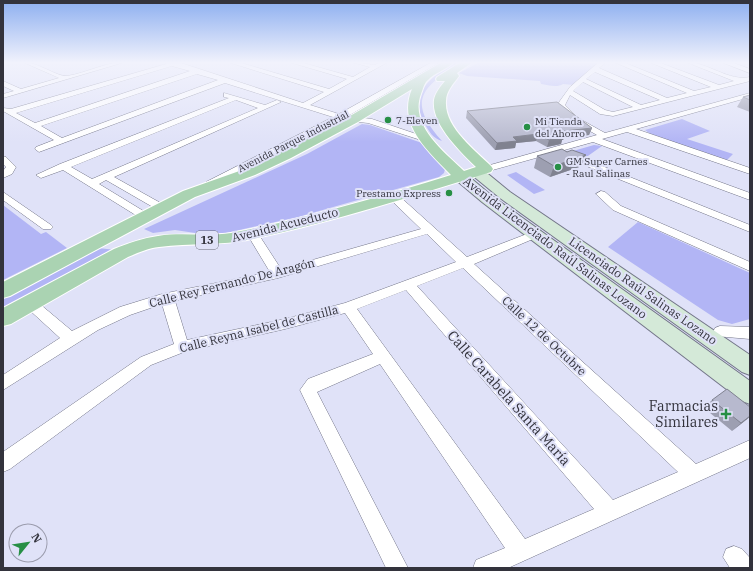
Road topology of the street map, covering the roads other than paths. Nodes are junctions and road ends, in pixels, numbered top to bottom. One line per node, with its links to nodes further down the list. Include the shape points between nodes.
1 (16, 89): 19 (street)
2 (29, 89): 19 (street)
3 (81, 89): 32 (street)
4 (145, 89): 35 (street)
5 (202, 89): 40 (street)
6 (247, 89): 29 (street)
7 (321, 89): 20 (street)
8 (334, 89): 20 (street)
9 (393, 89): 33 (street, Avenida Parque Industrial)
10 (402, 89): 33 (main road)
11 (418, 89): 38 (main road, Avenida Licenciado Raúl Salinas Lozano, via 412,99 412,109 415,122)
12 (446, 89): 47 (main road, via 440,102 442,115 458,138)
13 (573, 89): 21 (street)
14 (601, 89): 30 (street)
15 (640, 89): 27 (street)
16 (682, 89): 22 (street)
17 (711, 89): 22 (street)
18 (723, 89): 25 (street)
19 (21, 91): 24 (street)
20 (329, 91): 29 (street)
21 (569, 92): 30 (street, via 609,114); 37 (street, via 562,101 564,110 576,120)
22 (693, 93): 27 (street)
23 (224, 94): 26 (street)
24 (3, 96)
25 (747, 96): 36 (street)
26 (235, 98): 31 (street); 45 (street)
27 (666, 100): 30 (street)
28 (277, 102): 31 (street)
29 (302, 106): 33 (street)
30 (640, 107)
31 (264, 108): 50 (street)
32 (6, 110): 35 (street)
33 (347, 118): 38 (street, via 369,121); 56 (main road, via 250,172 190,194)
34 (434, 125): 44 (main road, via 439,134)
35 (33, 126): 40 (street)
36 (627, 129): 37 (street); 46 (street)
37 (605, 136): 39 (street)
38 (427, 139): 44 (main road, via 444,145 457,157); 47 (main road, Avenida Licenciado Raúl Salinas Lozano)
39 (594, 139): 42 (street); 54 (street)
40 (60, 140): 41 (street)
41 (39, 149)
42 (554, 150): 47 (street); 59 (street)
43 (3, 159): 48 (street, via 11,167)
44 (464, 159): 47 (main road)
45 (63, 166): 49 (street); 51 (street)
46 (750, 171)
47 (475, 173): 55 (main road, Avenida Acueducto / 13); 63 (main road, Avenida Licenciado Raúl Salinas Lozano, via 487,199); 76 (main road, via 509,187); 82 (main road, Licenciado Raúl Salinas Lozano)
48 (6, 174)
49 (41, 175)
50 (107, 177): 51 (street); 56 (street)
51 (92, 183): 57 (street)
52 (601, 194): 68 (street, via 617,208)
53 (3, 195): 58 (street)
54 (750, 197)
55 (394, 198): 61 (street, Calle 12 de Octubre); 62 (main road, Avenida Acueducto / 13)
56 (162, 208): 57 (main road)
57 (146, 217): 60 (main road)
58 (48, 227)
59 (750, 229)
60 (121, 230): 64 (main road); 65 (main road, via 124,238 132,244)
61 (429, 230): 67 (street, Calle 12 de Octubre); 69 (street, Calle Rey Fernando De Aragón)
62 (254, 234): 65 (main road, Avenida Acueducto / 13, via 227,239 159,241); 69 (street)
63 (536, 234): 67 (street, Calle Reyna Isabel de Castilla); 84 (main road, Avenida Licenciado Raúl Salinas Lozano)
64 (100, 241): 66 (main road, via 118,243 122,248); 71 (main road)
65 (140, 245): 66 (main road, Avenida Acueducto / 13)
66 (121, 253): 73 (main road, Avenida Acueducto / 13)
67 (465, 263): 70 (street, Calle Reyna Isabel de Castilla); 87 (street, Calle 12 de Octubre)
68 (750, 267)
69 (278, 274): 72 (street, Calle Rey Fernando De Aragón)
70 (409, 285): 74 (street, Calle Reyna Isabel de Castilla); 88 (street, Calle Carabela Santa María)
71 (3, 291)
72 (167, 297): 78 (street, Calle Rey Fernando De Aragón, via 106,319); 79 (street)
73 (30, 303): 75 (main road, Avenida Acueducto / 13); 78 (street)
74 (348, 307): 79 (street, Calle Reyna Isabel de Castilla); 81 (street)
75 (3, 318)
76 (720, 332): 77 (street); 80 (main road)
77 (750, 333)
78 (71, 339): 83 (street, Calle Rey Fernando De Aragón)
79 (182, 347): 86 (street, Calle Reyna Isabel de Castilla, via 138,365)
80 (750, 352)
81 (383, 356): 89 (street); 90 (street, via 314,384 308,390)
82 (750, 366)
83 (3, 383)
84 (750, 394)
85 (750, 449): 87 (street)
86 (3, 463)
87 (694, 474): 88 (street)
88 (610, 512): 89 (street)
89 (521, 552): 91 (street)
90 (397, 568)
91 (484, 568)

